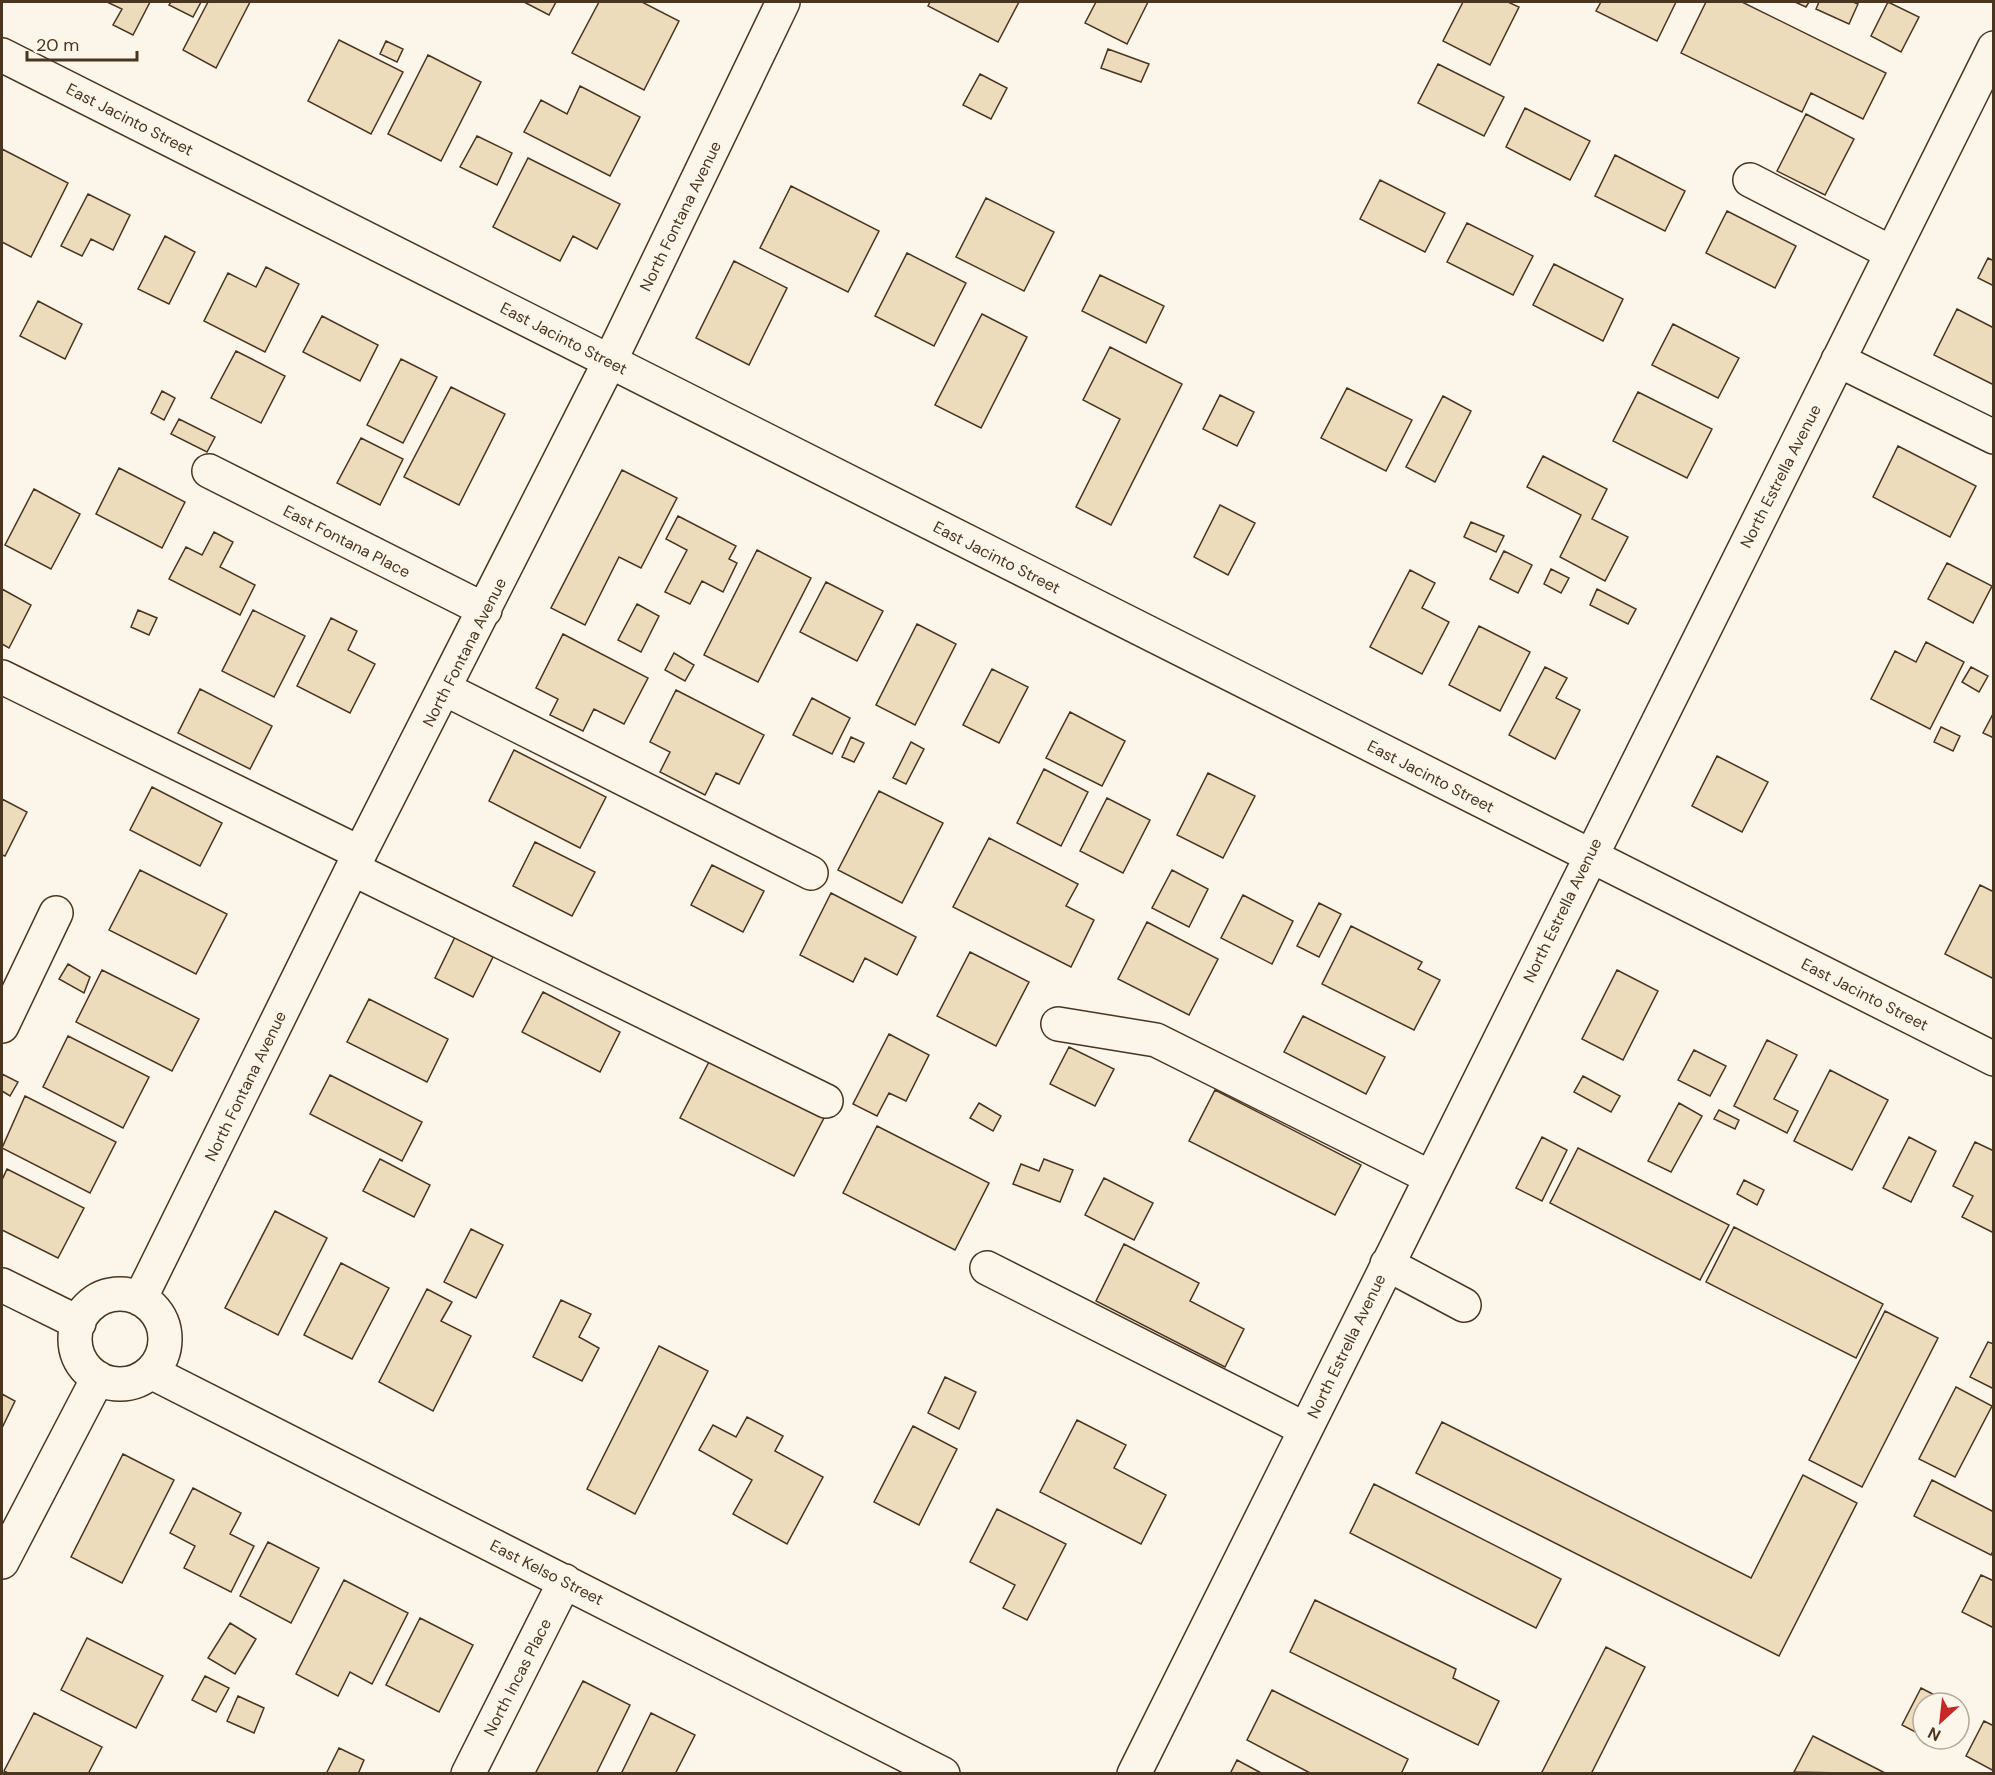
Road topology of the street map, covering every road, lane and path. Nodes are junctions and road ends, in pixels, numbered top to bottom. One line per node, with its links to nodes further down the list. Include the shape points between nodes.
1 (783, 2): 7 (street, North Fontana Avenue)
2 (1994, 48): 5 (street, North Estrella Avenue)
3 (2, 54): 7 (street, East Jacinto Street)
4 (1750, 180): 5 (street)
5 (1892, 253): 6 (street, North Estrella Avenue)
6 (1838, 360): 8 (street); 13 (street, North Estrella Avenue)
7 (610, 361): 10 (street, North Fontana Avenue); 13 (street, East Jacinto Street)
8 (1994, 437)
9 (209, 471): 10 (street, East Fontana Place)
10 (485, 610): 12 (street, North Fontana Avenue)
11 (2, 677): 14 (street)
12 (445, 689): 14 (street, North Fontana Avenue); 15 (street)
13 (1589, 855): 19 (street, East Jacinto Street); 21 (street, North Estrella Avenue)
14 (357, 861): 20 (street); 25 (street, North Fontana Avenue)
15 (810, 873)
16 (56, 913): 18 (street)
17 (1058, 1024): 21 (street, via 1156,1040)
18 (2, 1026)
19 (1994, 1059)
20 (826, 1101)
21 (1430, 1177): 22 (street, North Estrella Avenue)
22 (1387, 1264): 26 (street); 30 (street, North Estrella Avenue)
23 (987, 1268): 30 (street)
24 (2, 1285): 27 (street)
25 (140, 1299): 27 (street, via 120,1294 104,1297 91,1305); 28 (street, via 159,1315 165,1329 163,1352)
26 (1464, 1305)
27 (79, 1323): 29 (street, via 79,1357)
28 (151, 1372): 29 (street, via 125,1383); 32 (street, East Kelso Street)
29 (98, 1378): 31 (street)
30 (1305, 1429): 35 (street, North Estrella Avenue)
31 (2, 1563)
32 (565, 1581): 33 (street, North Incas Place); 34 (street, East Kelso Street)
33 (468, 1773)
34 (943, 1773)
35 (1134, 1773)

